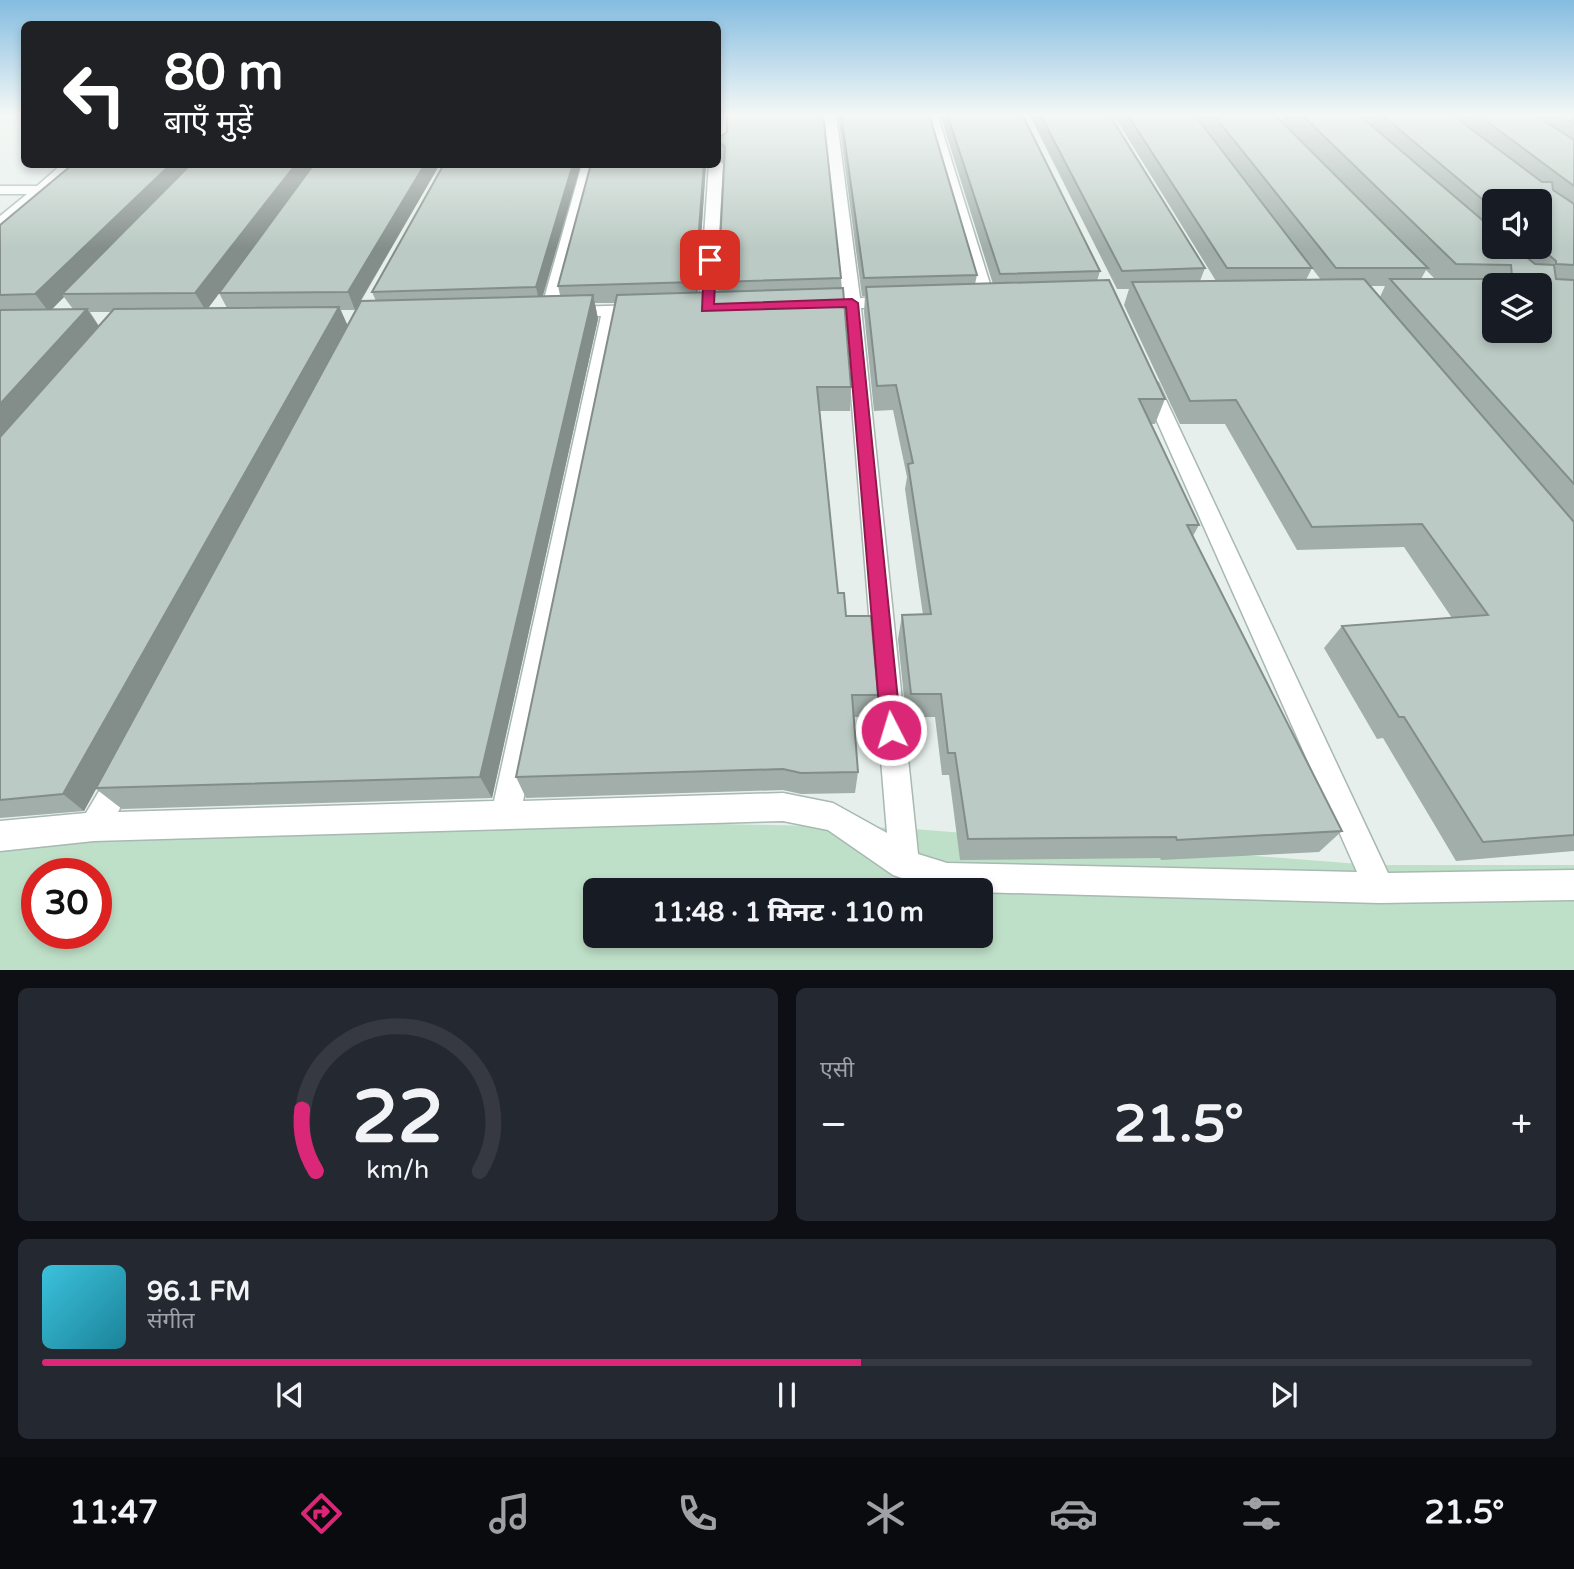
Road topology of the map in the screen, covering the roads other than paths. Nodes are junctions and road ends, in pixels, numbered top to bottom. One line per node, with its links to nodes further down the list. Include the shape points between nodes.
1 (835, 159): 11 (street)
2 (945, 159): 9 (street)
3 (67, 168): 7 (street)
4 (588, 168): 15 (street, via 542,313)
5 (716, 168): 13 (street)
6 (0, 190): 7 (street)
7 (42, 190): 8 (street)
8 (0, 224)
9 (987, 300)
10 (906, 302): 11 (street)
11 (852, 303): 12 (street); 21 (street)
12 (799, 305)
13 (707, 308)
14 (666, 310): 15 (street)
15 (611, 312): 18 (street)
16 (1139, 360): 23 (street)
17 (136, 752): 19 (street)
18 (506, 814): 19 (street); 21 (street, via 783,807 832,817)
19 (94, 827): 20 (street)
20 (0, 836)
21 (904, 864): 23 (street, via 947,878)
22 (1574, 885): 23 (street)
23 (1379, 888)

